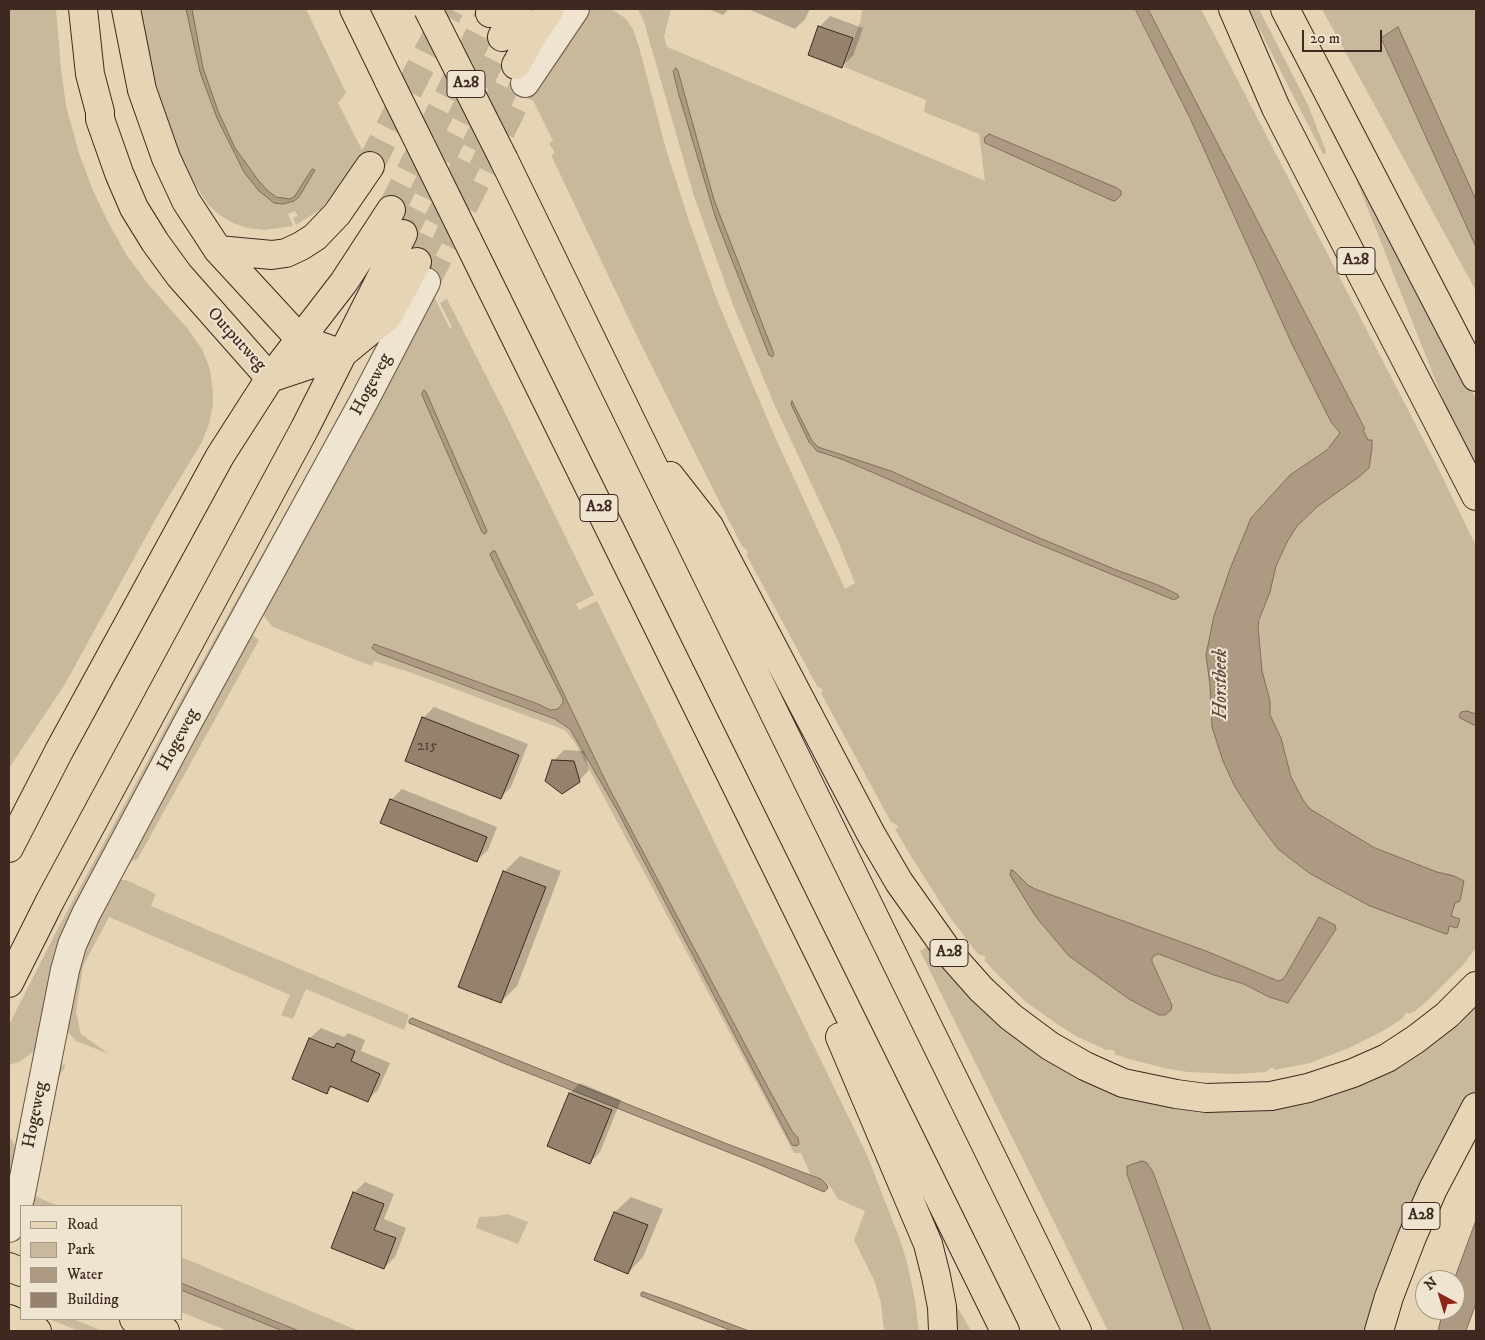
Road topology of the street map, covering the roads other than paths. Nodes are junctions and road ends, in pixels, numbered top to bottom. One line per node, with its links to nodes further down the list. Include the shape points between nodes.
1 (83, 9): 20 (main road, Outputweg, via 90,74 100,119 134,208 179,275)
2 (126, 9): 15 (main road, via 142,90 166,158 186,202)
3 (354, 9): 23 (main road, A28, bridge)
4 (428, 9): 21 (main road, A28, bridge)
5 (518, 9): 10 (main road)
6 (550, 9): 11 (main road, via 532,36)
7 (575, 9): 11 (street)
8 (1233, 9): 22 (main road, A28, via 1276,108)
9 (1284, 9): 19 (main road)
10 (495, 20)
11 (520, 74)
12 (370, 166): 15 (main road, via 337,214 315,237 301,246 272,256)
13 (391, 210): 17 (main road, via 344,282)
14 (403, 234): 18 (main road, Hogeweg)
15 (218, 250): 17 (main road)
16 (422, 272): 18 (main road, Hogeweg, via 388,316); 28 (street, Hogeweg, via 365,400 188,722 72,945 20,1198)
17 (300, 339): 18 (main road); 20 (main road)
18 (342, 354): 20 (main road, Outputweg); 25 (main road, Hogeweg)
19 (1476, 377)
20 (270, 378): 24 (main road, via 220,456)
21 (637, 434): 26 (main road, A28, via 709,526 899,882 950,954 981,989 1050,1046 1123,1083 1206,1098 1271,1096 1353,1074 1387,1058 1446,1015); 35 (main road, A28)
22 (1476, 496)
23 (732, 780): 33 (main road, A28, via 928,1244 942,1307); 34 (main road, A28)
24 (9, 848)
25 (9, 983)
26 (1476, 986)
27 (1476, 1107): 36 (main road, A28, via 1412,1237)
28 (9, 1228)
29 (9, 1319): 31 (main road)
30 (137, 1320): 32 (main road)
31 (37, 1331)
32 (165, 1331)
33 (943, 1331)
34 (1005, 1331)
35 (1077, 1331)
36 (1379, 1331)

